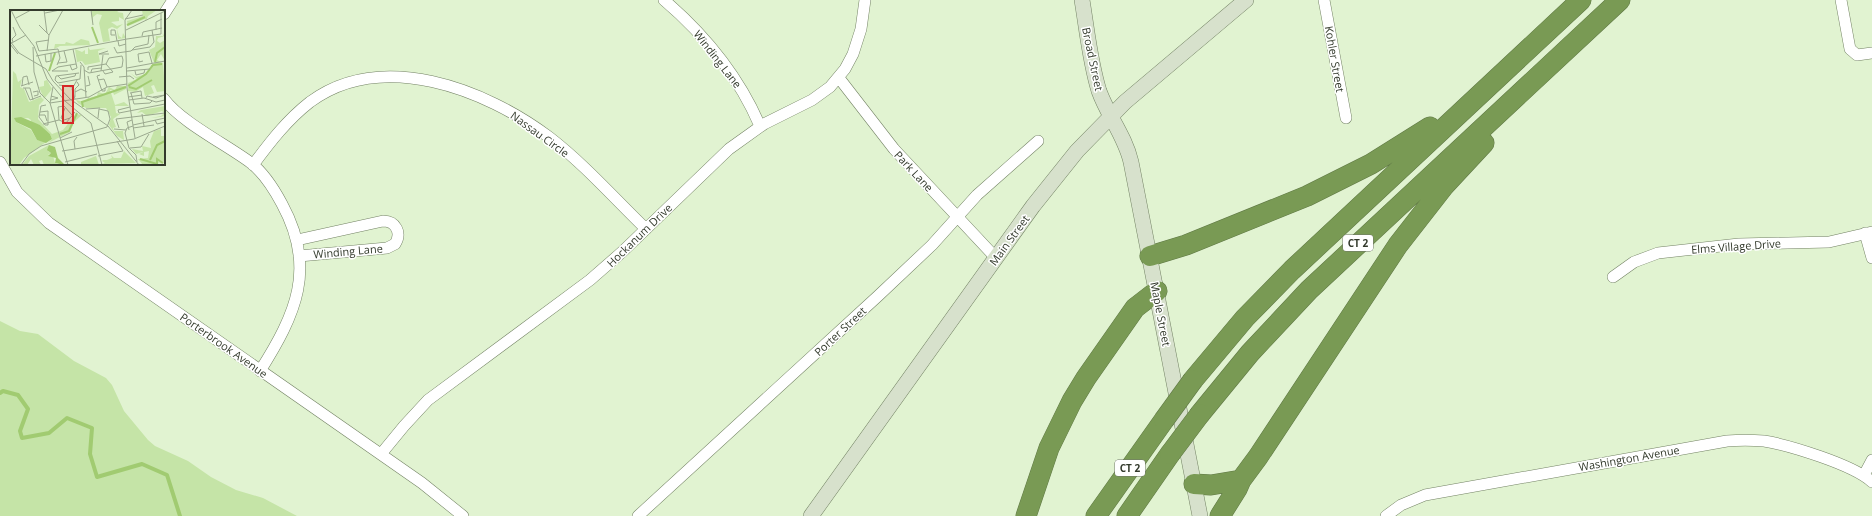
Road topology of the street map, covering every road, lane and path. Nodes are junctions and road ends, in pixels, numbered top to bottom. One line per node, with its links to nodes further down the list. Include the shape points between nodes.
1 (173, 0): 10 (street)
2 (664, 0): 18 (street, Winding Lane, via 692,26 723,62 749,102)
3 (865, 0): 12 (street, Hockanum Drive, via 858,43 850,62)
4 (1082, 0): 16 (main road, Broad Street, via 1096,81)
5 (1246, 0): 16 (main road, Main Street)
6 (1324, 0): 17 (street, Kohler Street)
7 (1581, 0): 15 (highway, CT 2)
8 (1620, 0): 13 (highway, CT 2)
9 (1841, 0): 11 (street, via 1850,49 1857,55)
10 (165, 12)
11 (1872, 52)
12 (839, 78): 18 (street, Hockanum Drive, via 820,95); 22 (street, Park Lane, via 894,149)
13 (1529, 85): 36 (highway, via 1500,126 1444,186 1401,240); 43 (highway, CT 2, bridge, via 1296,304 1234,371 1170,454)
14 (165, 100): 21 (street, Winding Lane, via 176,112)
15 (1467, 106): 27 (highway, via 1385,156 1338,181 1286,205); 42 (highway, CT 2, bridge, via 1335,228 1229,336 1164,420)
16 (1110, 116): 27 (main road, Maple Street, via 1128,151); 28 (main road, Main Street, via 1054,178)
17 (1346, 118)
18 (760, 126): 23 (street, Hockanum Drive, via 718,158)
19 (1038, 141): 22 (street, Porter Street, via 977,195)
20 (0, 162): 32 (street, Porterbrook Avenue, via 17,192 49,223)
21 (253, 165): 23 (street, Nassau Circle, via 286,123 301,109 324,94 348,83 366,79 390,77 419,80 473,94 531,124 578,162); 25 (street, Winding Lane, via 286,211)
22 (957, 217): 28 (street, Park Lane); 39 (street, Porter Street, via 883,290)
23 (646, 229): 33 (street, Hockanum Drive, via 571,295 428,400)
24 (1869, 232): 29 (street); 30 (street, Elms Village Drive, via 1829,242 1739,244 1658,253 1634,262)
25 (297, 240): 26 (street, Winding Lane); 26 (street, Winding Lane, via 383,221 391,223 398,233 395,244 386,248)
26 (299, 256): 32 (street, Winding Lane, via 299,280 292,312 280,340)
27 (1150, 256): 31 (main road, Maple Street)
28 (996, 258): 40 (main road, Main Street)
29 (1872, 258)
30 (1613, 277)
31 (1157, 291): 37 (main road, Maple Street); 41 (highway, via 1135,308 1072,401 1049,448)
32 (260, 370): 33 (street, Porterbrook Avenue)
33 (381, 454): 38 (street, Porterbrook Avenue, via 422,482)
34 (1872, 460): 35 (street)
35 (1868, 479): 46 (street, Washington Avenue, via 1846,466 1778,444 1754,440 1727,441 1425,495 1401,505)
36 (1241, 480): 37 (highway, via 1211,485); 45 (highway)
37 (1194, 484): 44 (main road, Maple Street)
38 (463, 516)
39 (638, 516)
40 (811, 516)
41 (1026, 516)
42 (1096, 516)
43 (1127, 516)
44 (1200, 516)
45 (1220, 516)
46 (1386, 516)

